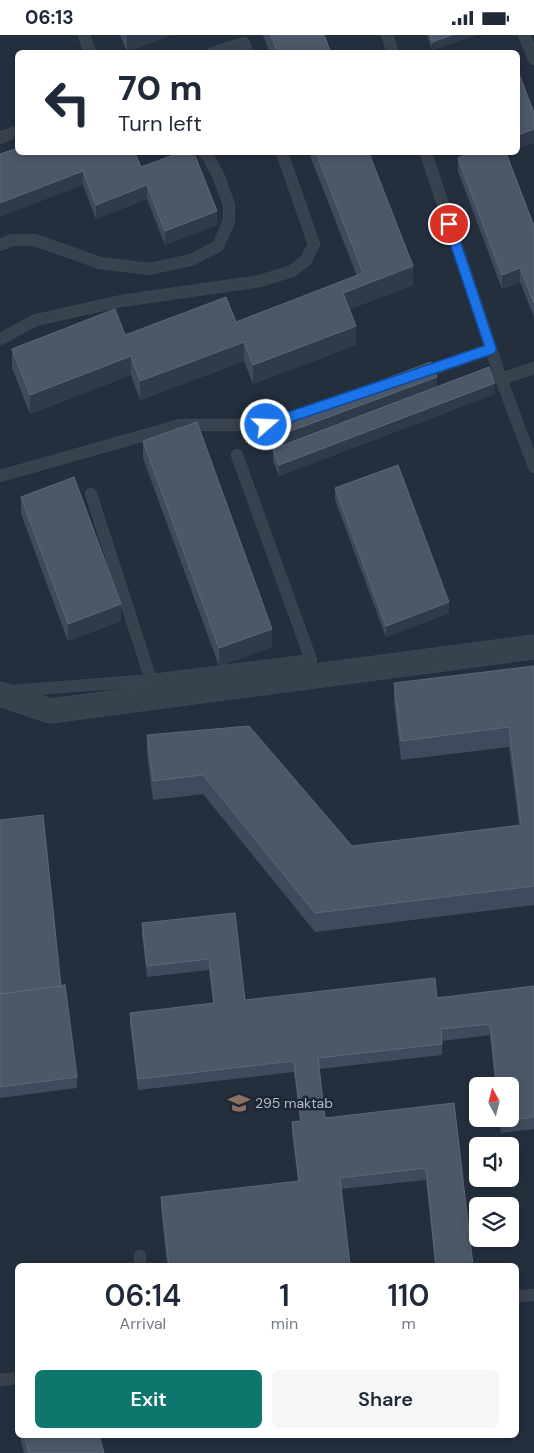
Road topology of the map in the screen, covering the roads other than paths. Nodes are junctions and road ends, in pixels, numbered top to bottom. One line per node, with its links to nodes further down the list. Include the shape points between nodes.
1 (84, 35): 4 (lane)
2 (387, 35): 7 (lane)
3 (524, 35): 8 (lane)
4 (89, 50)
5 (222, 50): 6 (lane, via 244,43)
6 (247, 50)
7 (392, 50)
8 (534, 59)
9 (15, 132): 10 (lane)
10 (0, 137)
11 (207, 155): 14 (lane, via 229,205 229,221 218,246 191,259 149,269 100,263 35,240)
12 (283, 155): 15 (lane, via 314,244 306,261 292,271 260,281 121,301 36,320)
13 (427, 155): 16 (lane)
14 (0, 245)
15 (0, 339)
16 (491, 349): 18 (lane); 19 (lane)
17 (534, 368): 19 (lane)
18 (407, 378)
19 (501, 379): 22 (lane)
20 (285, 419): 23 (lane, via 266,425 180,425)
21 (237, 455): 26 (lane, via 311,660)
22 (534, 467)
23 (0, 476)
24 (91, 494): 26 (lane)
25 (534, 647): 27 (street, via 50,711)
26 (151, 681): 27 (lane)
27 (0, 693)
28 (534, 1295): 29 (lane)
29 (521, 1296)
30 (15, 1378): 31 (lane)
31 (0, 1380)

